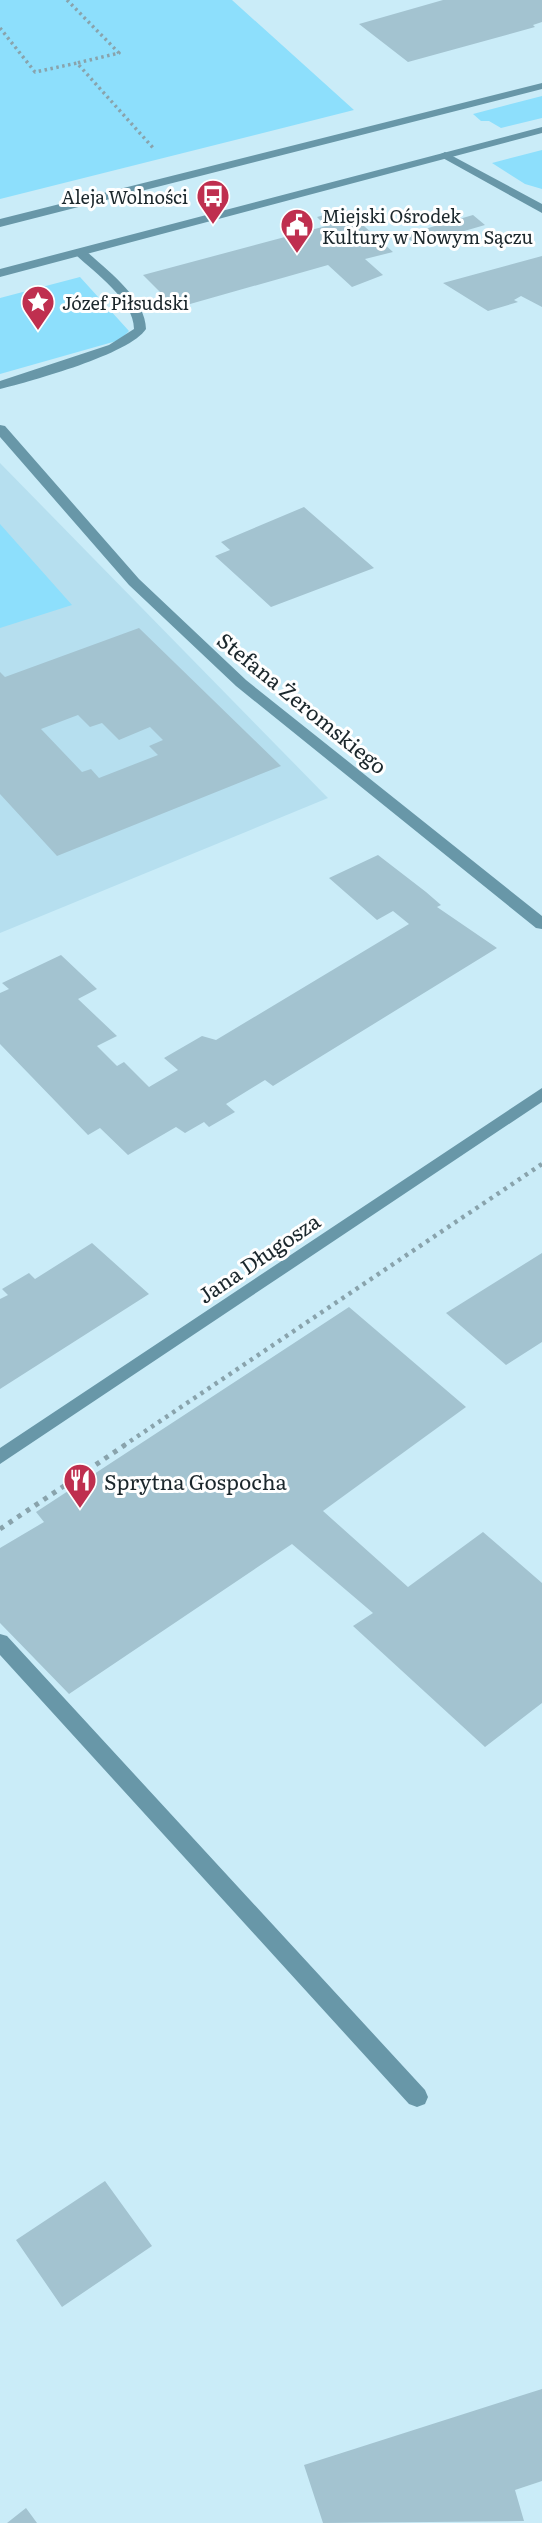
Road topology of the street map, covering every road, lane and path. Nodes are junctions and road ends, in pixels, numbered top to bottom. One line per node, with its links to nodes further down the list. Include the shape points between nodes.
1 (67, 0): 3 (path, via 119,53)
2 (0, 28): 3 (path, via 35,72)
3 (76, 63): 7 (path)
4 (542, 86): 9 (street)
5 (542, 130): 6 (street)
6 (444, 155): 8 (street); 10 (street)
7 (162, 158)
8 (542, 209)
9 (0, 223)
10 (80, 252): 11 (street); 12 (street, via 133,305 141,319 140,330 113,348)
11 (0, 273)
12 (0, 385)
13 (0, 429): 14 (street, Stefana Żeromskiego, via 134,582 241,683)
14 (542, 924)
15 (542, 1094): 17 (street, Jana Długosza)
16 (542, 1164): 18 (path)
17 (0, 1457)
18 (0, 1529)
19 (0, 1642): 20 (street)
20 (417, 2097)

